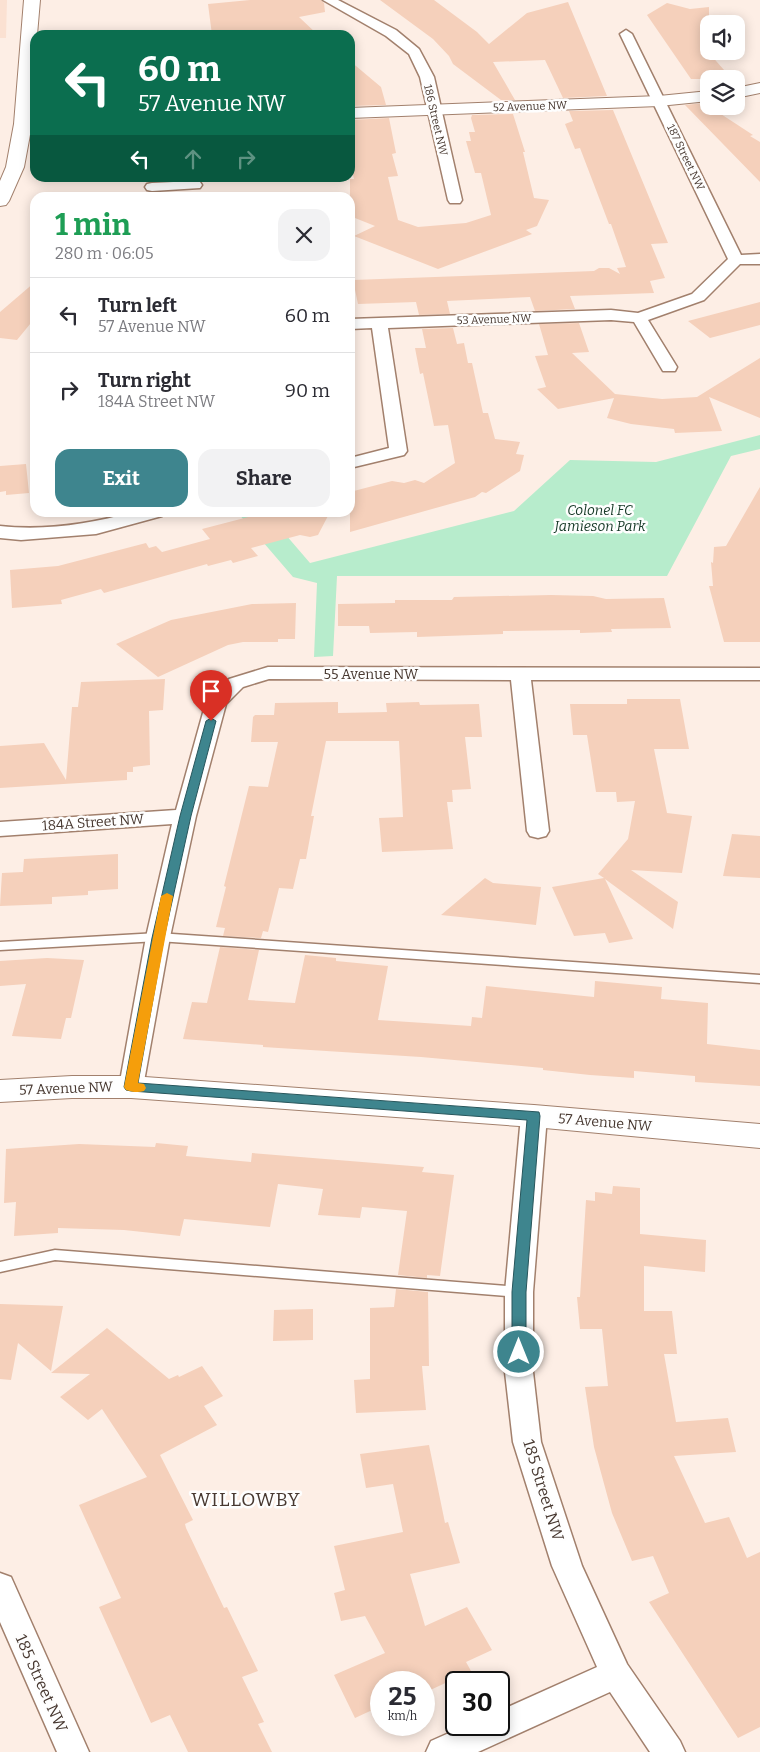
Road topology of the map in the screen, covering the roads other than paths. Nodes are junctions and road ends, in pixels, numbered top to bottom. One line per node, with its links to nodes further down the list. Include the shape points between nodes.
1 (32, 0): 3 (street)
2 (329, 0): 10 (street, 186 Street NW, via 391,33 414,52 427,78)
3 (30, 30)
4 (626, 34): 9 (street, 187 Street NW)
5 (30, 35): 12 (street)
6 (760, 88): 7 (street)
7 (745, 91)
8 (700, 97): 9 (street, 52 Avenue NW)
9 (659, 101): 10 (street, 52 Avenue NW); 18 (street, 187 Street NW)
10 (434, 110): 11 (street, 52 Avenue NW); 15 (street, 186 Street NW)
11 (355, 113)
12 (25, 124): 16 (street, via 15,167)
13 (152, 187): 14 (street)
14 (195, 187)
15 (455, 200)
16 (0, 201)
17 (760, 259): 18 (street)
18 (736, 260): 19 (street, 53 Avenue NW, via 698,297)
19 (639, 318): 20 (street, 53 Avenue NW, via 611,315); 22 (street)
20 (379, 323): 21 (street, 53 Avenue NW); 23 (street, via 398,451)
21 (355, 324)
22 (669, 367)
23 (355, 462)
24 (137, 517): 25 (street, via 96,528 21,534)
25 (0, 532)
26 (520, 673): 27 (street, 55 Avenue NW); 28 (street, 55 Avenue NW, via 268,673 236,683 216,702); 30 (street)
27 (760, 674)
28 (185, 816): 29 (street, 184A Street NW); 31 (street)
29 (0, 829)
30 (538, 831)
31 (158, 938): 32 (lane); 33 (lane); 34 (street)
32 (0, 946)
33 (760, 979)
34 (131, 1087): 35 (street, 57 Avenue NW); 36 (street, 57 Avenue NW)
35 (0, 1091)
36 (534, 1116): 37 (street, 57 Avenue NW); 39 (street, 185 Street NW)
37 (760, 1136)
38 (0, 1267): 39 (lane, via 55,1255)
39 (519, 1292): 41 (street, 185 Street NW, via 520,1372 527,1442 567,1566)
40 (0, 1587): 42 (street, 185 Street NW)
41 (616, 1674): 43 (street); 44 (street, 185 Street NW)
42 (73, 1752)
43 (442, 1752)
44 (669, 1752)

